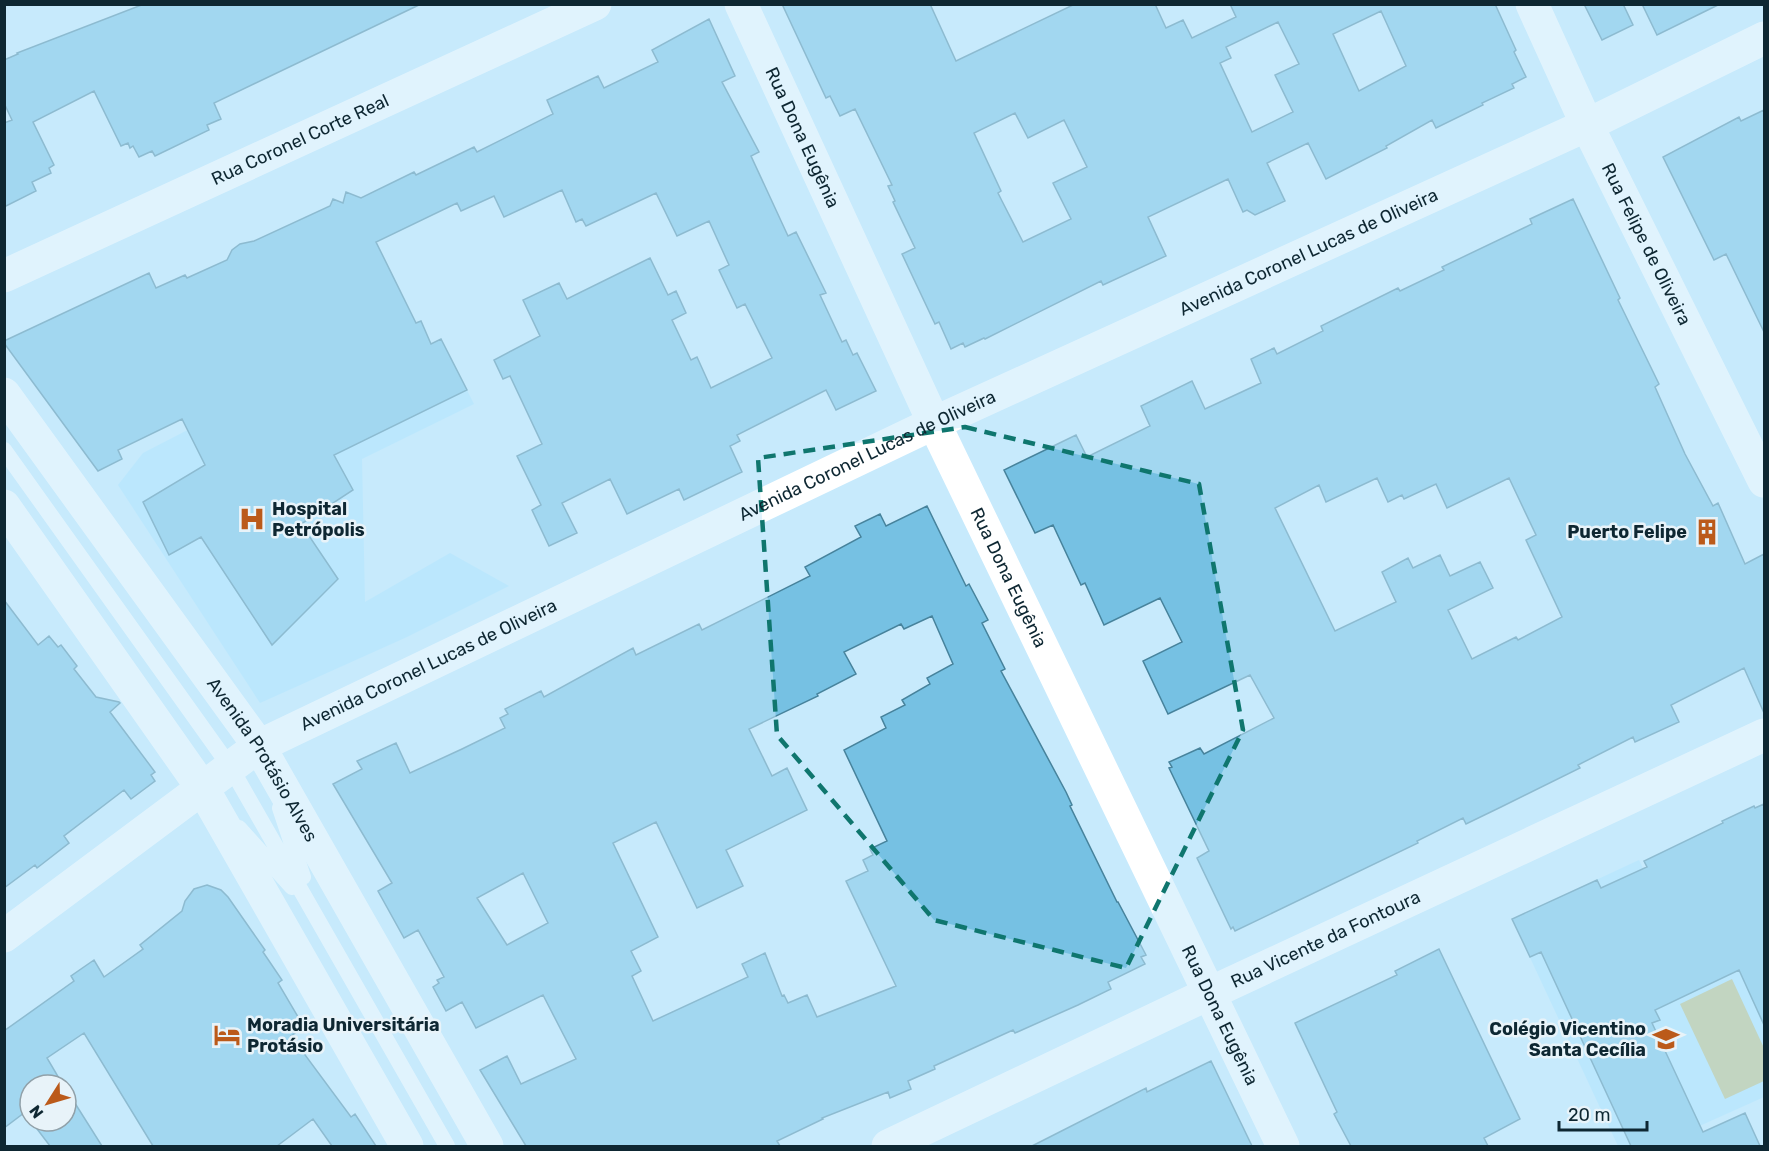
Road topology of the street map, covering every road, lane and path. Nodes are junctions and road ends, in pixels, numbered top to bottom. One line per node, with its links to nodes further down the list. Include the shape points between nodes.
1 (595, 4): 6 (street, Rua Coronel Corte Real)
2 (741, 4): 8 (street, Rua Dona Eugênia)
3 (1532, 4): 5 (street, Rua Felipe de Oliveira)
4 (1764, 38): 5 (street, Avenida Coronel Lucas de Oliveira)
5 (1587, 125): 8 (street, Avenida Coronel Lucas de Oliveira); 10 (street, Rua Felipe de Oliveira)
6 (4, 276)
7 (4, 394): 13 (street, Avenida Protásio Alves)
8 (934, 423): 13 (street, Avenida Coronel Lucas de Oliveira); 18 (street, Rua Dona Eugênia)
9 (4, 450): 14 (lane)
10 (1764, 481)
11 (4, 506): 15 (street)
12 (1764, 735): 18 (street, Rua Vicente da Fontoura)
13 (259, 746): 14 (street, Avenida Coronel Lucas de Oliveira); 16 (lane); 21 (street, Avenida Protásio Alves)
14 (231, 768): 15 (street, Avenida Coronel Lucas de Oliveira); 16 (lane)
15 (203, 789): 16 (lane); 17 (street, Avenida Coronel Lucas de Oliveira); 19 (street)
16 (315, 912): 20 (lane)
17 (4, 936)
18 (1209, 994): 22 (street, Rua Vicente da Fontoura); 23 (street, Rua Dona Eugênia)
19 (407, 1146)
20 (447, 1146)
21 (487, 1146)
22 (888, 1146)
23 (1283, 1146)

